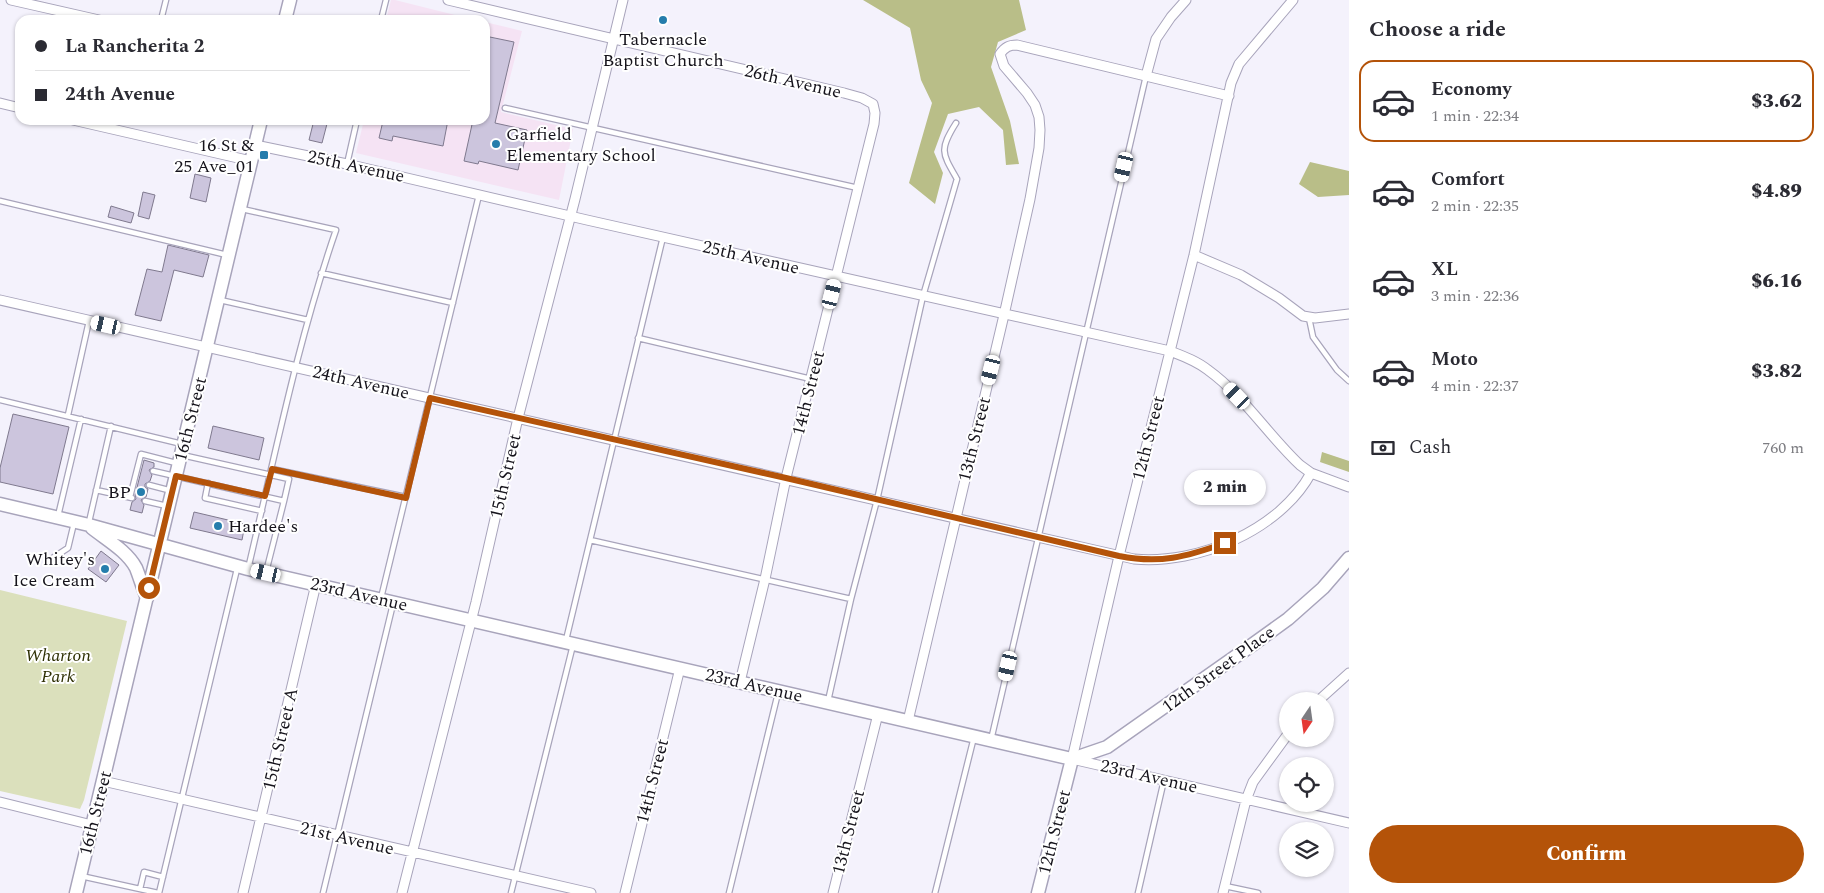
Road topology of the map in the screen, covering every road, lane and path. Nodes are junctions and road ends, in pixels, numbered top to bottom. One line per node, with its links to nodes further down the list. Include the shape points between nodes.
1 (11, 0): 9 (street)
2 (166, 0): 10 (lane)
3 (290, 0): 11 (street)
4 (386, 0): 12 (lane)
5 (448, 0): 13 (street, 26th Avenue)
6 (623, 0): 13 (street, 15th Street)
7 (1186, 0): 14 (street, via 1156,39)
8 (1293, 0): 15 (street, 12th Street, via 1238,64)
9 (77, 15)
10 (162, 15)
11 (286, 15)
12 (382, 15)
13 (613, 39): 17 (street, 26th Avenue, via 844,92); 24 (street, 15th Street)
14 (1146, 76): 15 (street); 43 (street, 13th Street, via 1017,45 1009,46 1000,54 1004,66 1028,93 1040,130 1030,199); 47 (lane)
15 (1229, 96): 34 (street, 12th Street)
16 (0, 103): 18 (street)
17 (873, 104): 28 (street, 14th Street, via 874,124)
18 (15, 107)
19 (505, 108): 24 (lane)
20 (956, 122): 38 (lane, via 946,139 944,156 958,179)
21 (94, 125): 26 (street)
22 (260, 125): 25 (street, 16th Street)
23 (356, 125): 27 (lane)
24 (592, 127): 28 (lane); 32 (street, 15th Street)
25 (255, 145): 26 (street, 16th Street); 27 (street, 25th Avenue)
26 (251, 162): 31 (street, 16th Street)
27 (347, 164): 29 (street, 25th Avenue)
28 (858, 188): 37 (street, 14th Street)
29 (480, 194): 32 (street, 25th Avenue); 41 (lane)
30 (0, 201): 35 (lane)
31 (241, 209): 35 (street, 16th Street); 36 (lane, via 336,230)
32 (570, 216): 33 (street, 25th Avenue); 57 (street, 15th Street)
33 (663, 237): 37 (street, 25th Avenue); 48 (lane)
34 (1194, 255): 44 (street, via 1241,275); 50 (street, 12th Street)
35 (229, 256): 40 (street, 16th Street)
36 (321, 273): 41 (lane); 45 (lane)
37 (837, 276): 38 (street, 25th Avenue); 52 (street, 14th Street)
38 (923, 296): 43 (street, 25th Avenue); 75 (lane)
39 (0, 300): 46 (street, 24th Avenue)
40 (218, 300): 45 (lane); 49 (street, 16th Street)
41 (453, 303): 54 (lane)
42 (1349, 314): 44 (street)
43 (1004, 315): 47 (street, 25th Avenue); 82 (street, 13th Street)
44 (1310, 318): 53 (lane, via 1313,337)
45 (308, 320): 51 (lane)
46 (90, 321): 49 (street, 24th Avenue); 56 (lane)
47 (1086, 331): 50 (street, 25th Avenue); 85 (lane)
48 (638, 338): 52 (lane); 60 (lane)
49 (207, 348): 51 (street, 24th Avenue); 61 (street, 16th Street)
50 (1170, 351): 64 (street, 25th Avenue, via 1207,369 1222,381 1288,453); 88 (street, 12th Street)
51 (295, 368): 54 (street, 24th Avenue); 62 (lane)
52 (811, 379): 67 (street, 14th Street)
53 (1349, 381)
54 (430, 398): 57 (street, 24th Avenue); 74 (lane)
55 (0, 400): 56 (lane)
56 (68, 415): 58 (lane)
57 (518, 418): 60 (street, 24th Avenue); 98 (street, 15th Street)
58 (81, 419): 59 (lane); 81 (lane)
59 (111, 426): 61 (lane); 71 (lane)
60 (614, 439): 67 (street, 24th Avenue); 86 (lane)
61 (181, 454): 65 (lane); 66 (street, 16th Street); 71 (lane, via 141,454 132,498)
62 (272, 469): 65 (lane); 74 (lane)
63 (152, 471): 66 (lane)
64 (1311, 473): 70 (street, 25th Avenue); 88 (street, 24th Avenue, via 1303,487 1277,514 1239,537 1181,557 1151,561)
65 (270, 475): 73 (lane); 77 (lane, via 288,479)
66 (176, 476): 68 (lane); 72 (street, 16th Street)
67 (786, 478): 75 (street, 24th Avenue); 93 (street, 14th Street)
68 (208, 483): 73 (lane); 80 (lane, via 205,498)
69 (149, 485): 72 (lane)
70 (1349, 487)
71 (96, 490): 84 (lane)
72 (172, 491): 79 (street, 16th Street)
73 (265, 496): 77 (lane); 80 (lane)
74 (406, 498): 97 (lane)
75 (877, 500): 82 (street, 24th Avenue); 96 (lane)
76 (145, 501): 79 (lane)
77 (284, 501): 92 (lane)
78 (0, 504): 81 (street, 23rd Avenue)
79 (168, 507): 87 (street, 16th Street)
80 (262, 512): 91 (lane)
81 (57, 518): 83 (street, 23rd Avenue)
82 (955, 519): 85 (street, 24th Avenue); 107 (street, 13th Street)
83 (74, 522): 84 (street, 23rd Avenue); 90 (lane, via 68,548)
84 (88, 525): 87 (street, 23rd Avenue); 95 (street, via 130,560)
85 (1038, 538): 88 (street, 24th Avenue); 109 (lane)
86 (590, 540): 93 (lane); 99 (lane)
87 (160, 545): 91 (street, 23rd Avenue); 95 (street, 16th Street)
88 (1119, 556): 111 (street, 12th Street)
89 (1349, 558): 111 (street, 12th Street Place, via 1323,588 1288,619 1107,747)
90 (51, 559)
91 (243, 568): 92 (street, 23rd Avenue); 114 (lane)
92 (266, 573): 94 (street, 23rd Avenue)
93 (765, 579): 96 (lane); 102 (street, 14th Street)
94 (316, 584): 97 (street, 23rd Avenue); 117 (street, 15th Street A)
95 (146, 598): 113 (street, 16th Street)
96 (851, 600): 105 (lane)
97 (387, 601): 98 (street, 23rd Avenue); 120 (lane)
98 (471, 620): 99 (street, 23rd Avenue); 121 (street, 15th Street)
99 (569, 642): 100 (street, 23rd Avenue); 123 (lane)
100 (680, 668): 102 (street, 23rd Avenue); 134 (street, 14th Street)
101 (1349, 673): 104 (street)
102 (740, 682): 103 (street, 23rd Avenue)
103 (779, 691): 105 (street, 23rd Avenue); 135 (lane)
104 (1328, 692)
105 (828, 702): 106 (street, 23rd Avenue)
106 (878, 714): 107 (street, 23rd Avenue); 136 (street, 13th Street)
107 (908, 721): 108 (street, 23rd Avenue)
108 (975, 736): 109 (street, 23rd Avenue); 137 (lane)
109 (991, 740): 111 (street, 23rd Avenue)
110 (1279, 746): 115 (street, via 1253,782)
111 (1072, 759): 112 (street, 23rd Avenue); 138 (street, 12th Street)
112 (1164, 780): 115 (street, 23rd Avenue); 139 (lane)
113 (103, 781): 114 (street, 21st Avenue); 119 (street, 16th Street)
114 (182, 799): 117 (street, 21st Avenue); 124 (lane)
115 (1246, 800): 118 (street, 23rd Avenue); 126 (street)
116 (0, 802): 119 (street)
117 (261, 818): 120 (street, 21st Avenue); 129 (street, 15th Street A)
118 (1349, 823)
119 (92, 825): 122 (street, 16th Street)
120 (338, 835): 121 (street, 21st Avenue); 130 (lane)
121 (412, 853): 123 (street, 21st Avenue); 131 (street, 15th Street)
122 (80, 876): 125 (lane); 127 (street, 16th Street)
123 (515, 876): 132 (lane); 133 (street, 21st Avenue)
124 (163, 877): 125 (lane, via 144,872); 128 (lane)
125 (140, 889): 128 (lane)
126 (1224, 889): 140 (lane)
127 (76, 893)
128 (159, 893)
129 (243, 893)
130 (323, 893)
131 (402, 893)
132 (510, 893)
133 (591, 893)
134 (625, 893)
135 (729, 893)
136 (833, 893)
137 (935, 893)
138 (1038, 893)
139 (1138, 893)
140 (1258, 893)

